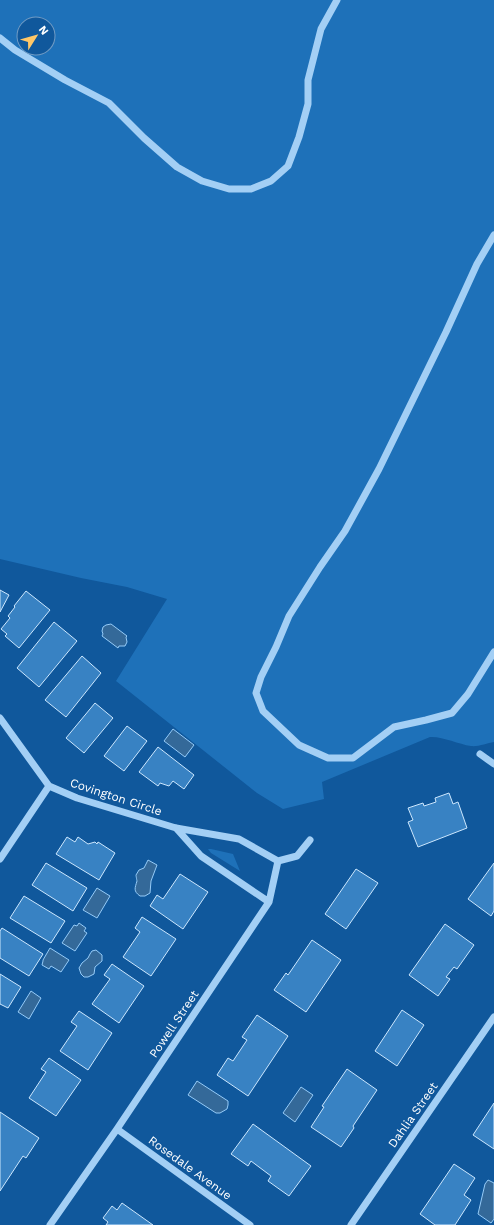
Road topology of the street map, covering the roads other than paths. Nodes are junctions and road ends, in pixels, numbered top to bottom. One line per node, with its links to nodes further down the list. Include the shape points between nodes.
1 (337, 0): 2 (street, via 321,29 308,80 308,104 288,166 271,181 251,189 229,189 202,180 177,167 109,104 15,50)
2 (0, 38)
3 (494, 235): 4 (street, via 477,264 439,347 346,531 289,616 256,693 263,711 299,745 328,758 353,758 394,727 452,712 468,694)
4 (494, 652)
5 (0, 718): 8 (street)
6 (480, 754): 7 (street)
7 (494, 764)
8 (49, 786): 9 (street, Covington Circle, via 77,798); 11 (street)
9 (176, 828): 12 (street, Covington Circle, via 239,839); 13 (street, via 201,856)
10 (310, 840): 12 (street, via 297,856)
11 (0, 859)
12 (278, 861): 13 (street, Powell Street)
13 (269, 902): 15 (street, Powell Street)
14 (494, 1017): 18 (street, Dahlia Street)
15 (117, 1128): 16 (street, Powell Street); 17 (street, Rosedale Avenue)
16 (50, 1225)
17 (250, 1225)
18 (351, 1225)

